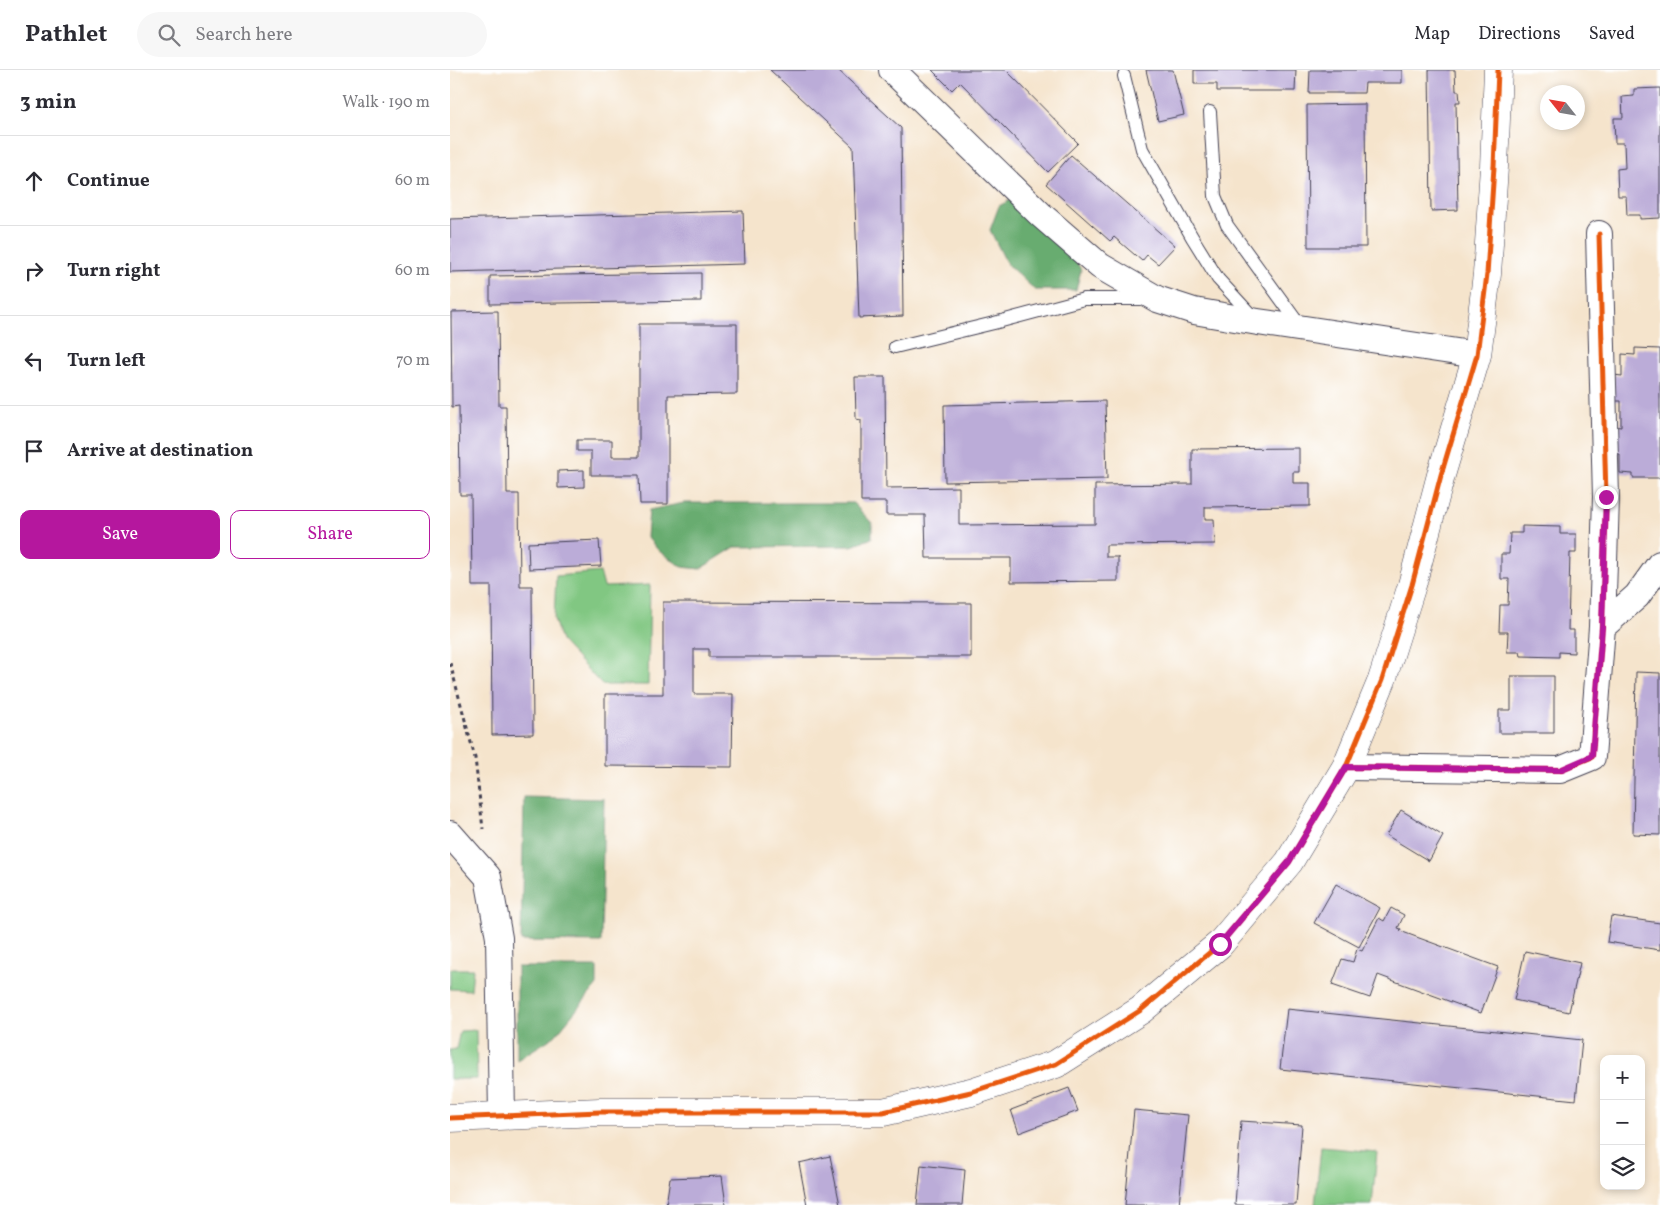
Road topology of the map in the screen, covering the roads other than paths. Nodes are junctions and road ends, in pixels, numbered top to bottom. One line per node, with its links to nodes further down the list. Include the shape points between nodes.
1 (892, 70): 6 (street, via 1041,215 1100,266)
2 (1498, 70): 10 (street, via 1488,264)
3 (1124, 76): 7 (lane, via 1142,149 1218,279)
4 (1210, 112): 8 (lane, via 1215,196 1226,225)
5 (1599, 234): 12 (street, via 1606,497)
6 (1156, 299): 7 (street, via 1194,311); 9 (lane, via 1084,299)
7 (1258, 322): 8 (street)
8 (1303, 329): 10 (street)
9 (895, 347)
10 (1477, 355): 13 (street, via 1382,680)
11 (1660, 564): 12 (street, via 1637,596)
12 (1602, 627): 13 (street, via 1592,756 1560,770)
13 (1346, 767): 15 (street, via 1289,862 1220,944 1141,1010 1056,1064 970,1092 882,1112)
14 (450, 834): 15 (street, via 488,877 500,938)
15 (502, 1115): 16 (street)
16 (450, 1118)

